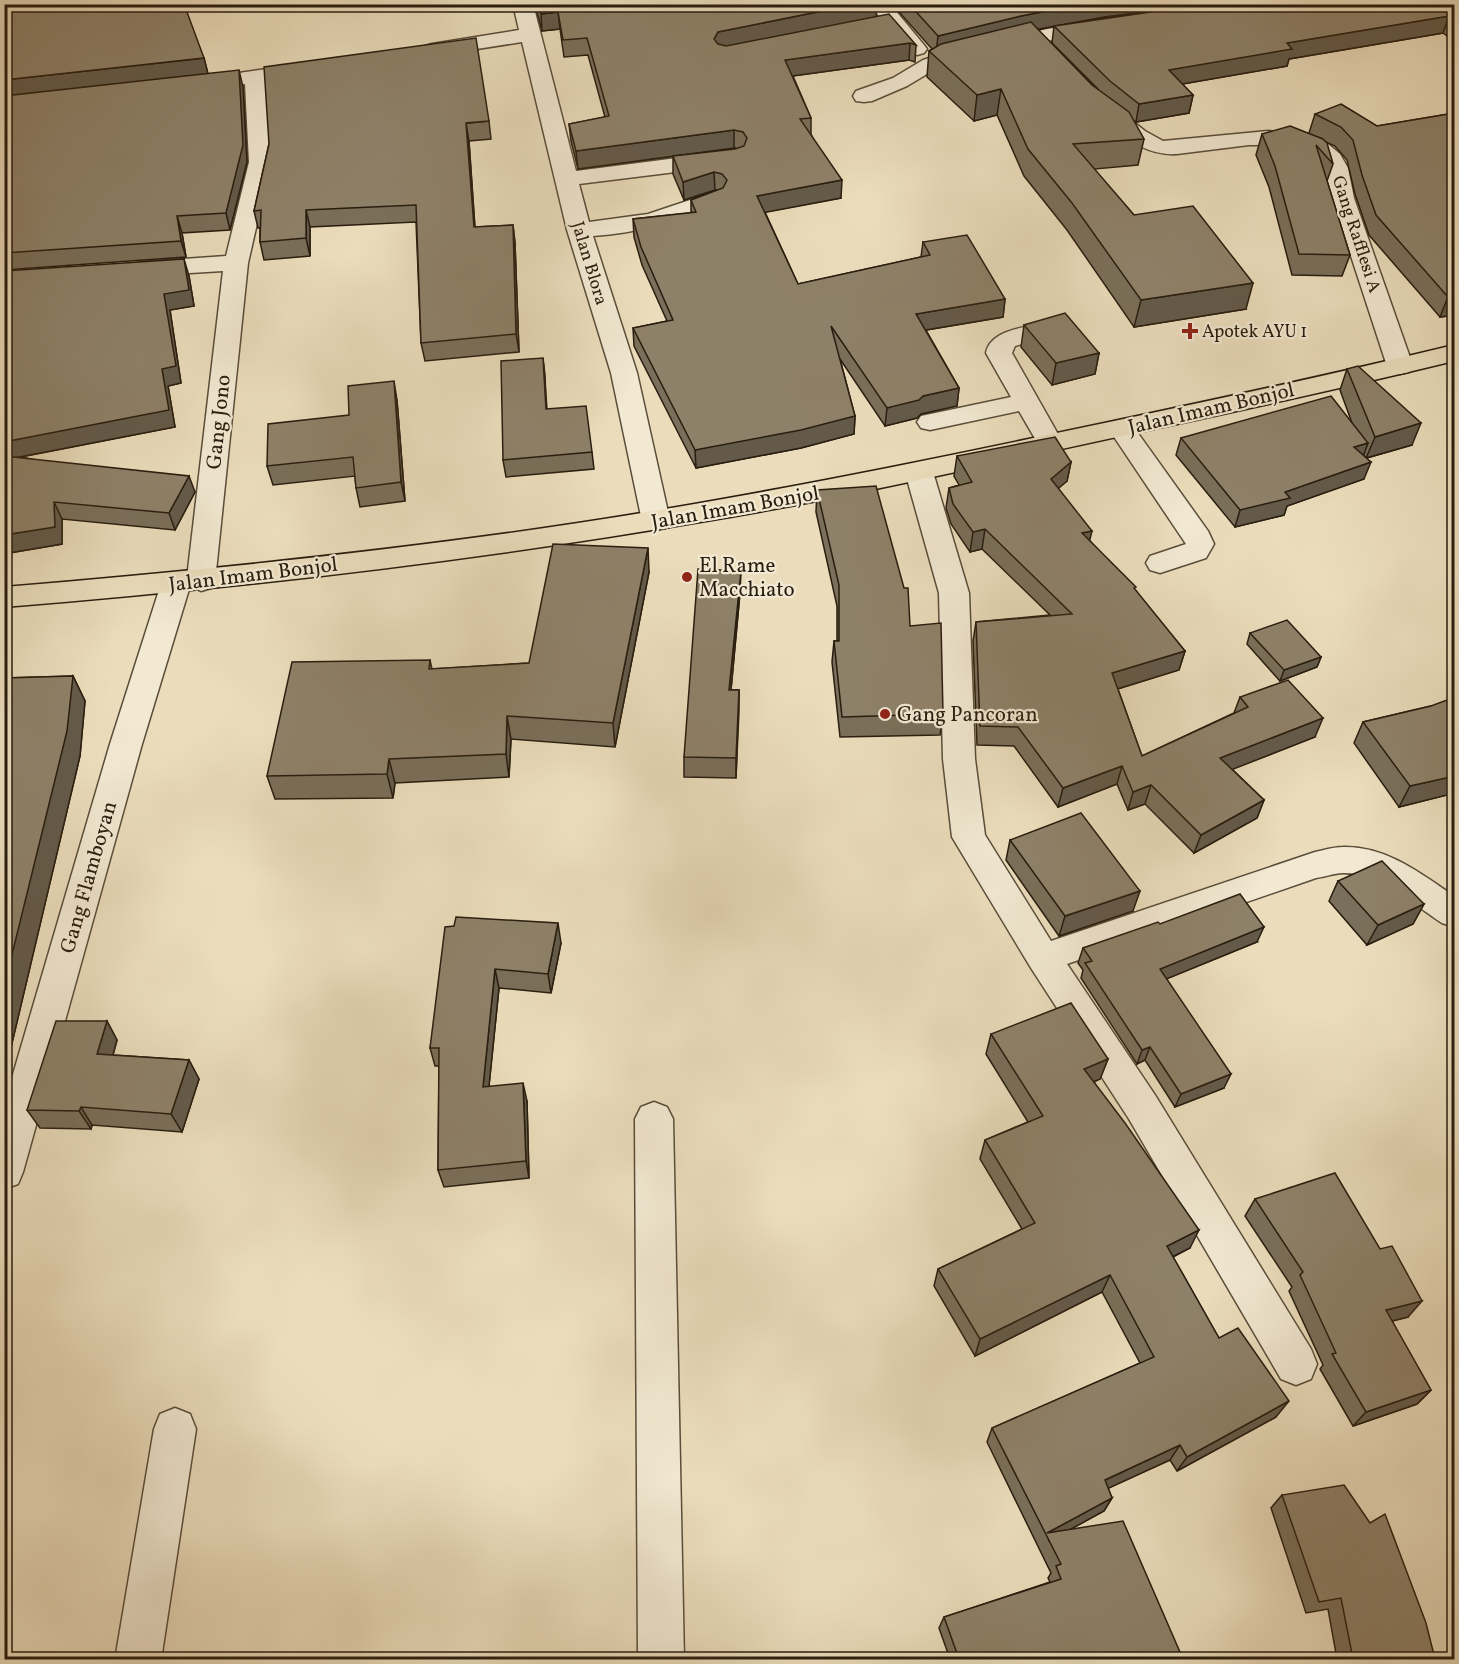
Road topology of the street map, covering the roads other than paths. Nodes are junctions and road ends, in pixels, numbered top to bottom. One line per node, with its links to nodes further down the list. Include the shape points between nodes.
1 (523, 4): 6 (street, Jalan Blora)
2 (879, 4): 3 (street)
3 (895, 22): 4 (street); 10 (street)
4 (874, 26)
5 (1115, 26): 7 (street)
6 (529, 34): 8 (street); 17 (street, Jalan Blora)
7 (1033, 38): 9 (street); 10 (street)
8 (415, 52)
9 (1049, 55)
10 (930, 64): 14 (street, via 900,82)
11 (324, 67): 12 (street)
12 (255, 77): 13 (street); 20 (street, Gang Jono, via 260,162)
13 (175, 86)
14 (864, 96)
15 (1089, 97): 24 (street, Gang Rafflesi A, via 1157,146 1172,149 1284,137 1326,153 1334,161)
16 (734, 158): 17 (street)
17 (566, 179): 19 (street, Jalan Blora)
18 (714, 199): 19 (street, via 626,227)
19 (579, 230): 30 (street, Jalan Blora, via 624,373)
20 (236, 263): 21 (street); 32 (street, Gang Jono)
21 (118, 271)
22 (1045, 330): 25 (street, via 1000,346 999,353)
23 (1455, 353): 24 (highway, Jalan Imam Bonjol)
24 (1400, 366): 27 (highway, Jalan Imam Bonjol)
25 (1025, 402): 26 (street); 28 (street)
26 (930, 422)
27 (1121, 428): 28 (highway, Jalan Imam Bonjol); 31 (street, via 1200,544 1196,551)
28 (1050, 443): 29 (highway, Jalan Imam Bonjol)
29 (919, 472): 30 (highway, Jalan Imam Bonjol); 35 (street, via 954,593 959,759 969,837)
30 (656, 521): 32 (highway, Jalan Imam Bonjol)
31 (1160, 564)
32 (188, 582): 33 (highway, Jalan Imam Bonjol); 37 (street, Gang Flamboyan, via 126,744)
33 (4, 597)
34 (1455, 913): 35 (street, via 1407,879 1376,864 1343,860 1316,865)
35 (1043, 958): 38 (street, via 1142,1107)
36 (654, 1119): 41 (street)
37 (4, 1172)
38 (1296, 1364)
39 (175, 1429): 40 (street)
40 (138, 1659)
41 (661, 1659)

